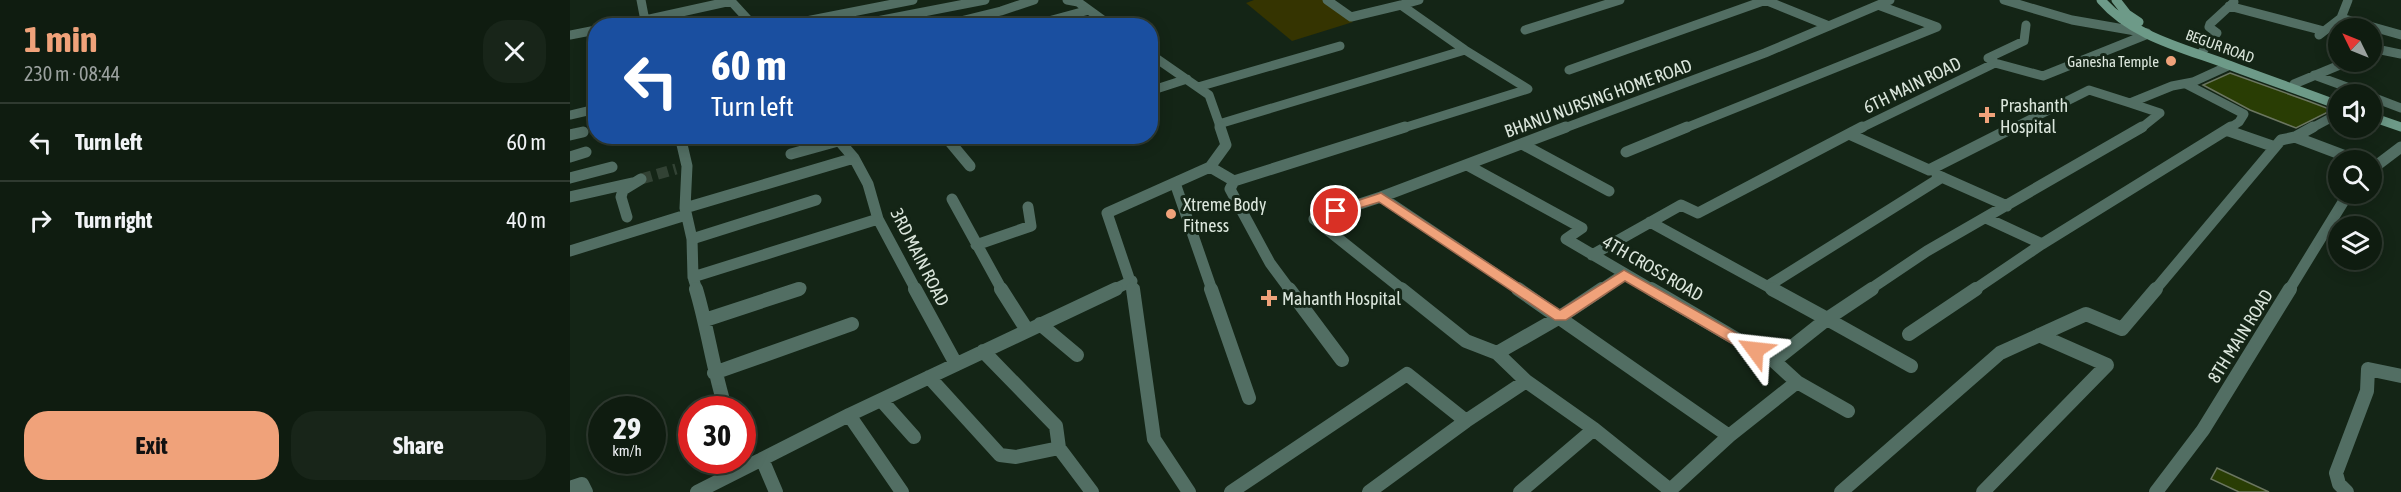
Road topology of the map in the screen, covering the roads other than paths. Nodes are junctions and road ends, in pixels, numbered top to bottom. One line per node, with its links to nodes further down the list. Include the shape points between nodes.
1 (641, 0): 21 (street)
2 (913, 0): 24 (street)
3 (985, 0): 25 (street)
4 (1034, 0): 26 (street)
5 (1067, 0): 16 (street)
6 (1327, 0): 18 (street, via 1351,16)
7 (1419, 0): 18 (street)
8 (1620, 0): 33 (street)
9 (1766, 0): 30 (street); 48 (street)
10 (1890, 0): 19 (street, BHANU NURSING HOME ROAD)
11 (2004, 0): 36 (street, via 2072,20)
12 (2101, 0): 36 (main road, BEGUR ROAD, via 2113,14)
13 (2116, 0): 42 (main road, BEGUR ROAD, via 2127,14 2147,28)
14 (2348, 0): 29 (street)
15 (730, 1): 22 (street); 23 (street)
16 (1080, 1): 20 (street)
17 (2230, 2): 32 (street, via 2322,33); 42 (street, via 2210,24 2217,33)
18 (1401, 5): 40 (street)
19 (1878, 5): 30 (street, BHANU NURSING HOME ROAD); 83 (street, via 1937,27)
20 (1089, 10): 27 (street); 28 (street)
21 (645, 18)
22 (665, 18)
23 (746, 18)
24 (822, 18)
25 (892, 18)
26 (973, 18)
27 (1060, 18)
28 (1100, 18)
29 (2341, 18)
30 (1829, 26): 78 (street, BHANU NURSING HOME ROAD)
31 (2026, 26): 45 (street, via 2024,41 1988,58)
32 (2328, 28)
33 (1524, 30)
34 (2382, 30): 38 (street)
35 (588, 32): 37 (street)
36 (2148, 33): 45 (street, via 2043,76); 46 (main road, BEGUR ROAD)
37 (570, 35)
38 (2401, 35)
39 (1340, 46): 54 (street)
40 (1465, 50): 67 (street); 95 (street, via 1528,89)
41 (2382, 50): 43 (street)
42 (2202, 52): 52 (main road, BEGUR ROAD)
43 (2401, 54)
44 (1158, 59): 50 (street)
45 (1995, 63): 71 (street, 6TH MAIN ROAD)
46 (2228, 66): 51 (street); 57 (main road, BEGUR ROAD)
47 (2328, 69): 49 (street)
48 (1569, 70)
49 (2314, 75): 52 (street); 53 (street)
50 (1187, 79): 54 (street); 55 (street)
51 (2186, 84): 59 (street); 69 (street, via 2244,114)
52 (2294, 84): 56 (main road, BEGUR ROAD)
53 (2339, 84)
54 (1198, 87): 67 (street, via 1209,95)
55 (1158, 88)
56 (2328, 96)
57 (2328, 101)
58 (2382, 101): 60 (street)
59 (2130, 103): 92 (street, via 2089,90); 103 (street, via 2160,113 2143,127)
60 (2401, 108)
61 (588, 111): 62 (street)
62 (570, 115)
63 (2382, 115): 66 (main road)
64 (2328, 119): 73 (street)
65 (2382, 120): 68 (main road)
66 (2401, 122)
67 (1219, 124): 91 (street, via 1226,145)
68 (2401, 127)
69 (2226, 130): 79 (street); 111 (street)
70 (583, 132): 72 (street)
71 (1849, 134): 92 (street); 109 (street, 6TH MAIN ROAD, via 1698,213 1682,205)
72 (570, 135)
73 (2295, 137): 79 (street, via 2281,140); 81 (street)
74 (681, 144): 105 (street)
75 (821, 144): 84 (street)
76 (841, 144): 86 (street, 3RD MAIN ROAD)
77 (952, 144): 89 (street)
78 (1522, 144): 88 (street, BHANU NURSING HOME ROAD); 97 (street)
79 (2275, 147): 126 (street, via 2122,329 2086,314)
80 (2401, 147): 87 (street)
81 (2329, 150)
82 (585, 152): 85 (street)
83 (1626, 152)
84 (790, 154)
85 (570, 157)
86 (854, 158): 105 (street); 108 (street, 3RD MAIN ROAD, via 868,184)
87 (2382, 160)
88 (1467, 165): 99 (street, BHANU NURSING HOME ROAD); 114 (street, 4TH CROSS ROAD, via 1582,228 1566,239)
89 (970, 166)
90 (612, 167): 94 (street)
91 (1210, 167): 95 (street); 96 (street)
92 (1929, 170): 93 (street)
93 (1942, 177): 103 (street); 118 (street)
94 (570, 178)
95 (1234, 181): 130 (street, via 1230,189 1270,263)
96 (1175, 183): 117 (street, via 1107,213); 140 (street)
97 (1609, 191)
98 (570, 197): 106 (street, via 636,181 623,190 621,197)
99 (1381, 197): 120 (street); 128 (street, BHANU NURSING HOME ROAD, via 1314,219 1466,341)
100 (952, 199): 112 (street)
101 (816, 200): 110 (street)
102 (2342, 204): 165 (street, 8TH MAIN ROAD, via 2203,430)
103 (2007, 206): 107 (street)
104 (1028, 207): 112 (street, via 1031,226)
105 (685, 212): 110 (street); 113 (street)
106 (627, 217)
107 (1986, 218): 111 (street); 121 (street, via 1927,251)
108 (878, 219): 116 (street); 132 (street, 3RD MAIN ROAD)
109 (1650, 222): 114 (street); 118 (street)
110 (692, 239): 116 (street)
111 (2042, 244): 125 (street)
112 (976, 245): 124 (street)
113 (570, 251)
114 (1592, 255): 115 (street, 4TH CROSS ROAD)
115 (1624, 274): 120 (street); 131 (street, 4TH CROSS ROAD)
116 (693, 277): 122 (street)
117 (1132, 281): 124 (street); 159 (street, via 1154,439)
118 (1768, 286): 121 (street)
119 (801, 288): 122 (street)
120 (1560, 317): 128 (street); 146 (street)
121 (1827, 319): 131 (street); 133 (street)
122 (705, 320): 134 (street)
123 (852, 324): 134 (street)
124 (1033, 327): 127 (street); 129 (street)
125 (1909, 334)
126 (2039, 335): 163 (street, via 2000,353); 164 (street, via 2107,365)
127 (983, 351): 132 (street); 148 (street, via 1056,426)
128 (1497, 353): 137 (street)
129 (1077, 355)
130 (1342, 360)
131 (1774, 361): 138 (street, 4TH CROSS ROAD)
132 (956, 364): 136 (street)
133 (1911, 366)
134 (714, 373): 139 (street)
135 (2401, 376): 166 (street, via 2368,369 2367,391 2336,473)
136 (930, 377): 141 (street); 148 (street, via 1000,455 1016,457)
137 (1526, 381): 144 (street); 145 (street)
138 (1797, 382): 142 (street, 4TH CROSS ROAD); 146 (street)
139 (721, 396)
140 (1249, 398)
141 (882, 401): 143 (street); 147 (street)
142 (1848, 411)
143 (849, 415): 149 (street); 157 (street)
144 (1466, 421): 160 (street, via 1407,374); 161 (street)
145 (1593, 429): 153 (street); 162 (street)
146 (1729, 436): 153 (street)
147 (914, 437)
148 (1059, 448): 158 (street)
149 (762, 459): 150 (street); 156 (street)
150 (756, 460)
151 (726, 474): 155 (street)
152 (570, 488): 154 (street, via 582,484)
153 (1669, 491)
154 (586, 492)
155 (697, 492)
156 (776, 492)
157 (902, 492)
158 (1092, 492)
159 (1189, 492)
160 (1231, 492)
161 (1369, 492)
162 (1520, 492)
163 (1841, 492)
164 (1983, 492)
165 (2156, 492)
166 (2347, 492)

